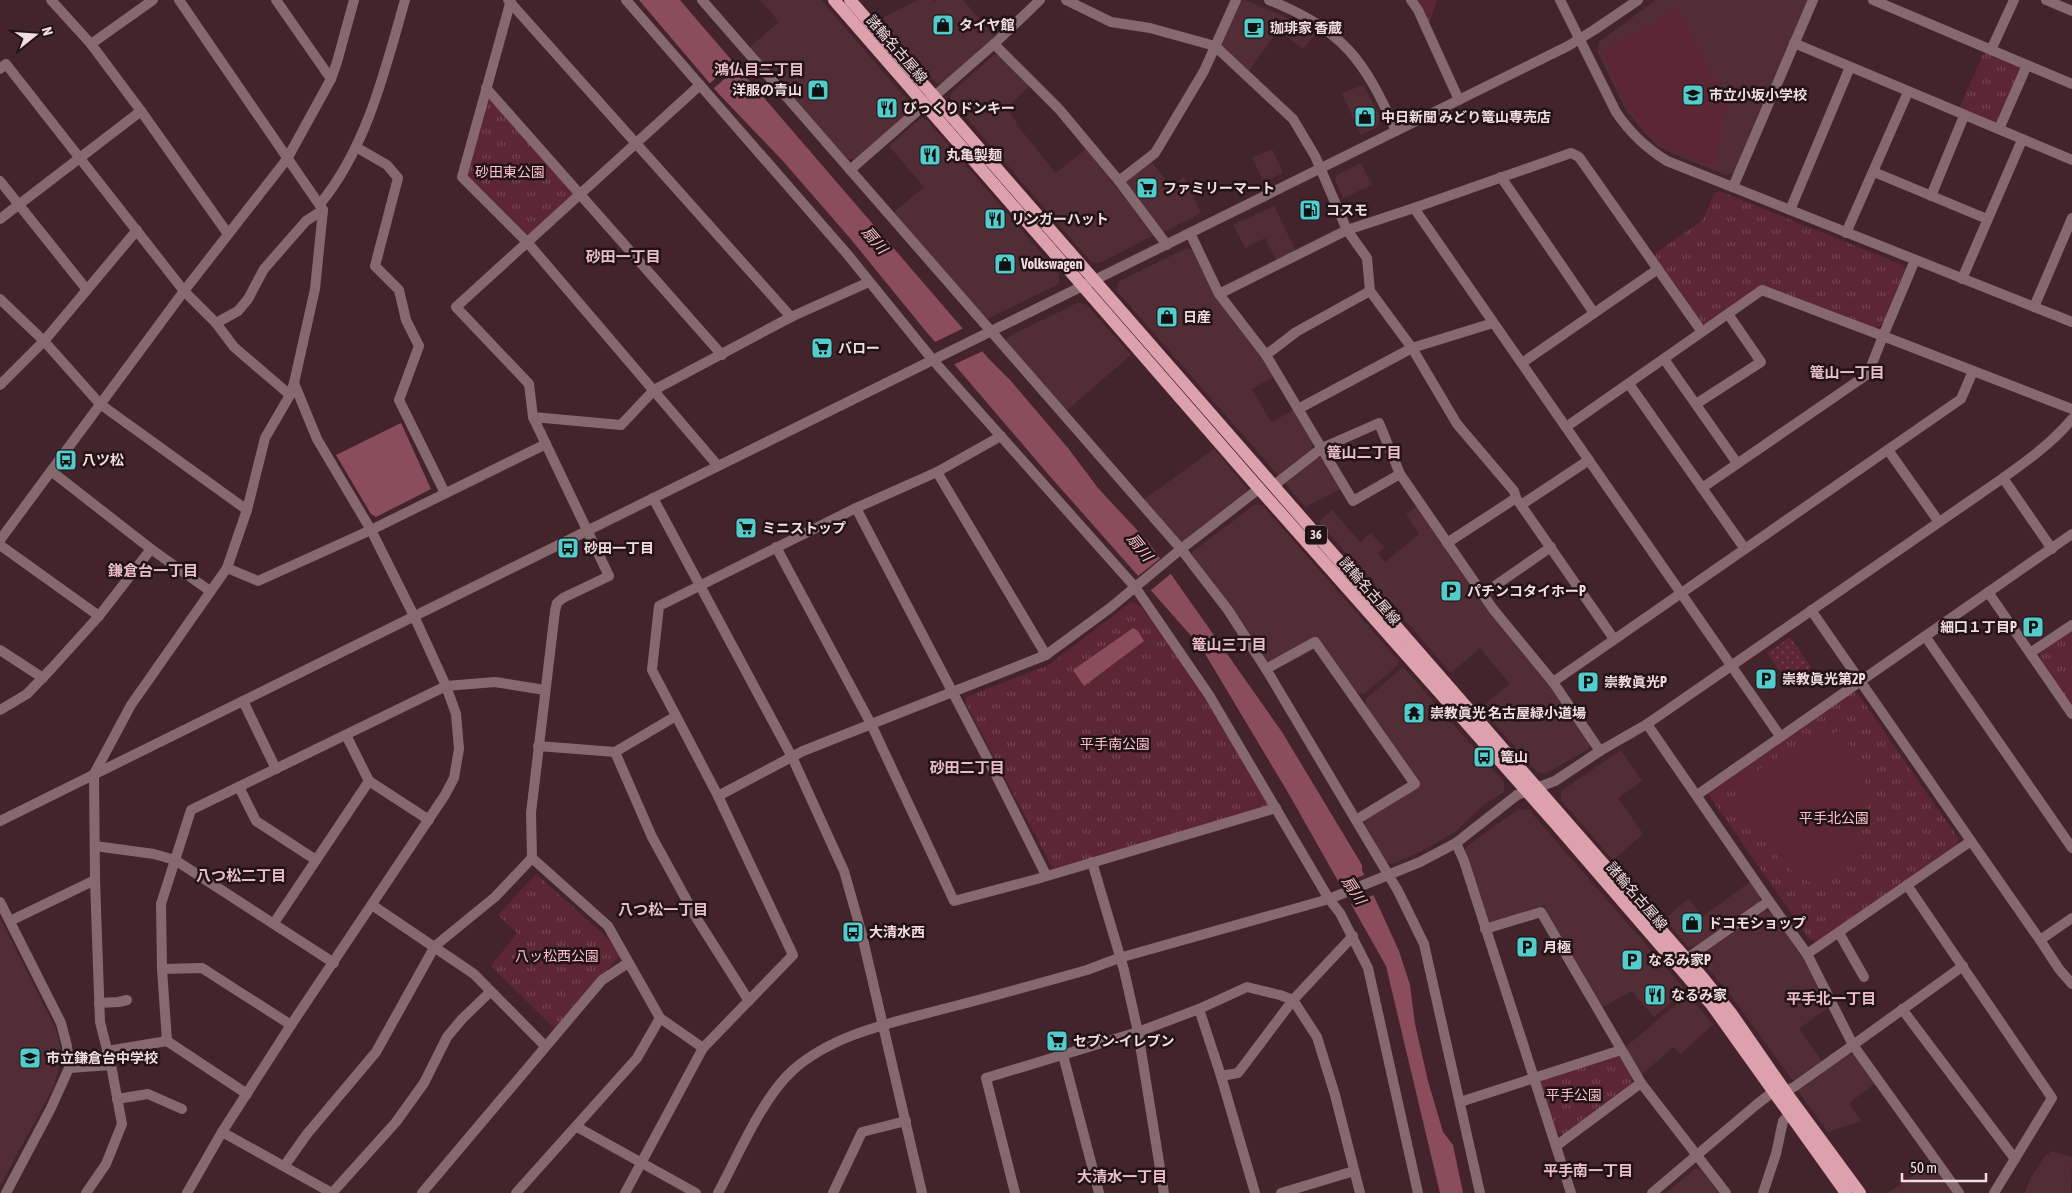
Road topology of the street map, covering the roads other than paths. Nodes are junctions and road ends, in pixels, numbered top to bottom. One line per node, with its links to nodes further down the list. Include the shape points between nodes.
1 (51, 0): 26 (street)
2 (153, 0): 26 (street)
3 (179, 0): 48 (street)
4 (276, 0): 33 (street)
5 (354, 0): 33 (street)
6 (405, 0): 46 (street, via 381,83)
7 (626, 0): 35 (street)
8 (702, 0): 51 (street)
9 (834, 0): 39 (main road, 諸輪名古屋線 / 36)
10 (850, 0): 39 (main road, 諸輪名古屋線 / 36)
11 (1040, 0): 27 (street)
12 (1066, 0): 28 (street, via 1111,22 1150,28)
13 (1236, 0): 28 (street)
14 (1269, 0): 43 (street, via 1312,19 1341,41 1368,75)
15 (1411, 0): 38 (street)
16 (1560, 0): 24 (street)
17 (1638, 0): 24 (street)
18 (1813, 0): 25 (street)
19 (1873, 0): 29 (street)
20 (2014, 0): 29 (street)
21 (2046, 0): 23 (street)
22 (510, 1): 36 (street); 45 (street)
23 (2072, 11)
24 (1580, 39): 38 (street); 56 (street, via 1616,112 1637,139 1667,161)
25 (1794, 43): 31 (street); 56 (street)
26 (91, 44): 40 (street)
27 (994, 44): 39 (street); 55 (street, via 1059,109)
28 (1216, 46): 50 (street, via 1293,119); 55 (street, via 1155,152)
29 (1991, 50): 30 (street)
30 (2027, 65): 34 (street); 42 (street)
31 (1850, 67): 37 (street); 62 (street)
32 (0, 69): 47 (street, via 6,64)
33 (331, 79): 48 (street)
34 (2072, 84)
35 (700, 85): 45 (street); 76 (street)
36 (486, 88): 57 (street); 71 (street, via 462,177)
37 (1908, 92): 41 (street); 52 (street)
38 (1459, 100): 43 (street)
39 (929, 101): 51 (street); 77 (main road, 諸輪名古屋線 / 36, via 1030,225)
40 (142, 111): 47 (street); 70 (street)
41 (1964, 116): 42 (street); 58 (street)
42 (1999, 130): 44 (street)
43 (1396, 131): 50 (street)
44 (2022, 140): 49 (street); 65 (street)
45 (636, 143): 57 (street); 86 (street)
46 (356, 147): 60 (street); 126 (street, via 387,165 398,178 375,266 399,290 406,320 419,346 399,400)
47 (81, 158): 59 (street); 66 (street)
48 (287, 159): 60 (street); 70 (street)
49 (2072, 160)
50 (1320, 168): 67 (street); 68 (street)
51 (850, 170): 90 (street)
52 (1874, 172): 58 (street); 69 (street)
53 (1501, 177): 61 (street); 74 (street, via 1571,153 1579,157); 84 (street)
54 (0, 180): 59 (street)
55 (1118, 181): 72 (street)
56 (1733, 187): 62 (street)
57 (581, 194): 71 (street); 95 (street)
58 (1931, 196): 65 (street)
59 (19, 204): 64 (street); 78 (street)
60 (322, 207): 87 (street, via 264,269 238,311); 101 (street, via 315,288)
61 (1414, 208): 67 (street); 89 (street)
62 (1790, 210): 69 (street)
63 (2072, 218): 83 (street)
64 (0, 219)
65 (1987, 219): 75 (street)
66 (137, 230): 78 (street); 79 (street)
67 (1348, 230): 80 (street, via 1367,258); 81 (street)
68 (1190, 233): 72 (street); 81 (street)
69 (1846, 233): 73 (street)
70 (228, 234): 79 (street)
71 (526, 242): 104 (street); 110 (street, via 456,307 529,384)
72 (1166, 245): 77 (street)
73 (1915, 260): 75 (street); 92 (street)
74 (1658, 269): 84 (street); 91 (street)
75 (1962, 279): 83 (street)
76 (869, 282): 86 (street); 97 (street)
77 (1089, 283): 90 (street); 124 (main road, 諸輪名古屋線 / 36)
78 (86, 290): 93 (street)
79 (184, 291): 87 (street); 106 (street)
80 (1370, 291): 94 (street); 96 (street, via 1296,332)
81 (1219, 294): 96 (street)
82 (0, 298): 93 (street)
83 (2034, 307): 88 (street)
84 (1594, 313): 99 (street)
85 (1728, 314): 91 (street); 92 (street, via 1762,290); 107 (street, via 1761,362)
86 (791, 317): 95 (street)
87 (216, 322): 105 (street, via 234,347)
88 (2072, 322)
89 (1493, 323): 94 (street); 99 (street)
90 (990, 330): 97 (street); 141 (street)
91 (1702, 332): 98 (street)
92 (1883, 336): 100 (street); 118 (street, via 1868,374)
93 (44, 341): 103 (street); 106 (street)
94 (1412, 348): 108 (street); 128 (street, via 1457,424 1514,490)
95 (722, 355): 104 (street)
96 (1266, 355): 108 (street)
97 (932, 359): 113 (street); 119 (street)
98 (1664, 359): 102 (street); 107 (street)
99 (1522, 363): 112 (street)
100 (1973, 371): 109 (street); 116 (street, via 1961,399)
101 (294, 384): 105 (street); 132 (street, via 317,439)
102 (1629, 384): 112 (street); 125 (street)
103 (0, 385)
104 (654, 390): 110 (street, via 622,426); 119 (street)
105 (290, 394): 130 (street, via 265,438)
106 (100, 404): 120 (street); 130 (street)
107 (1696, 404): 118 (street)
108 (1298, 409): 115 (street)
109 (2072, 409)
110 (533, 417): 114 (street)
111 (2072, 419): 123 (street, via 2042,449)
112 (1566, 427): 117 (street)
113 (1002, 436): 121 (street); 145 (street)
114 (546, 444): 126 (street); 133 (street)
115 (1322, 448): 122 (street, via 1353,501); 122 (street, via 1379,423); 124 (street)
116 (1888, 450): 131 (street); 142 (street)
117 (1589, 460): 128 (street); 149 (street)
118 (1737, 463): 125 (street)
119 (718, 466): 127 (street)
120 (51, 471): 135 (street); 140 (street)
121 (937, 472): 129 (street); 159 (street)
122 (1400, 474): 136 (street)
123 (2003, 478): 131 (street); 143 (street)
124 (1267, 487): 141 (street); 184 (main road, 諸輪名古屋線 / 36)
125 (1702, 488): 142 (street)
126 (445, 493): 132 (street)
127 (653, 498): 133 (street); 146 (street)
128 (1519, 501): 136 (street); 139 (street)
129 (856, 508): 138 (street); 167 (street)
130 (247, 510): 144 (street)
131 (1938, 522): 151 (street)
132 (371, 530): 144 (street, via 258,581); 153 (street)
133 (588, 530): 153 (street); 166 (street, via 609,576 557,603)
134 (2072, 534): 143 (street)
135 (0, 540)
136 (1447, 542): 150 (street)
137 (0, 545): 152 (street)
138 (776, 547): 146 (street); 172 (street)
139 (1551, 547): 150 (street); 156 (street)
140 (151, 549): 147 (street); 152 (street)
141 (1181, 549): 145 (street); 161 (street, via 1228,610)
142 (1745, 549): 149 (street)
143 (2052, 549): 148 (street)
144 (227, 568): 147 (street)
145 (1139, 584): 159 (street); 187 (street)
146 (700, 586): 171 (street, via 659,606 652,670); 179 (street)
147 (210, 591): 181 (street, via 131,705)
148 (1988, 592): 155 (street); 158 (street)
149 (1681, 593): 156 (street); 160 (street)
150 (1483, 594): 163 (street)
151 (1811, 610): 160 (street); 164 (street)
152 (99, 616): 162 (street)
153 (414, 616): 165 (street); 168 (street)
154 (2072, 625): 158 (street)
155 (1925, 636): 164 (street); 194 (street)
156 (1614, 640): 163 (street)
157 (0, 650): 162 (street)
158 (2030, 653): 170 (street)
159 (1046, 655): 167 (street)
160 (1731, 666): 173 (street); 175 (street)
161 (1266, 669): 189 (street); 189 (street, via 1315,642 1415,784)
162 (43, 678): 169 (street, via 27,694)
163 (1553, 682): 177 (street)
164 (1860, 682): 175 (street); 191 (street)
165 (446, 686): 166 (street, via 495,682); 174 (street); 188 (street, via 456,714 460,749 454,778)
166 (545, 690): 176 (street)
167 (952, 693): 172 (street); 199 (street)
168 (243, 701): 180 (street); 181 (street)
169 (0, 710)
170 (2072, 714)
171 (676, 716): 178 (street); 186 (street)
172 (871, 724): 179 (street); 199 (street, via 954,901)
173 (1648, 724): 177 (street); 185 (street)
174 (346, 735): 180 (street); 182 (street)
175 (1780, 736): 185 (street)
176 (538, 746): 178 (street); 195 (street, via 531,813)
177 (1600, 750): 184 (street, via 1555,781)
178 (615, 752): 227 (street, via 652,837)
179 (792, 758): 186 (street); 233 (street, via 844,871 862,931)
180 (276, 769): 183 (street)
181 (94, 774): 190 (street); 193 (street)
182 (369, 781): 188 (street); 197 (street)
183 (239, 787): 196 (street, via 191,810); 197 (street, via 256,821)
184 (1531, 790): 192 (street, via 1517,796); 217 (main road, 諸輪名古屋線 / 36); 247 (main road, 諸輪名古屋線 / 36, via 1711,1004)
185 (1697, 795): 204 (street)
186 (718, 796): 227 (street, via 793,955)
187 (1276, 808): 198 (street); 203 (street)
188 (429, 820): 206 (street)
189 (1356, 820): 200 (street)
190 (0, 821)
191 (1971, 841): 202 (street); 213 (street)
192 (1456, 843): 200 (street); 210 (street)
193 (95, 846): 196 (street); 201 (street)
194 (2072, 848)
195 (532, 858): 214 (street, via 495,897); 218 (street, via 608,926)
196 (175, 860): 209 (street); 221 (street, via 162,904)
197 (316, 860): 209 (street)
198 (1092, 862): 199 (street); 216 (street)
199 (1046, 875)
200 (1388, 876): 203 (street); 250 (street, via 1424,944)
201 (95, 880): 208 (street); 228 (street)
202 (1907, 885): 211 (street); 220 (street)
203 (1330, 899): 212 (street); 216 (street)
204 (1769, 901): 215 (street); 217 (street)
205 (0, 902): 208 (street)
206 (372, 905): 214 (street); 219 (street)
207 (2072, 918): 213 (street)
208 (10, 921): 243 (street, via 61,1023 68,1046)
209 (274, 923): 219 (street)
210 (1486, 929): 239 (street, via 1541,912); 245 (street)
211 (1839, 933): 215 (street); 222 (street)
212 (1352, 936): 226 (street); 281 (street, via 1368,968)
213 (2040, 940): 223 (street)
214 (435, 946): 224 (street, via 474,974); 260 (street, via 376,1052)
215 (1807, 954): 236 (street)
216 (1119, 958): 233 (street, via 1087,970); 234 (street)
217 (1686, 959): 247 (main road, 諸輪名古屋線 / 36, via 1731,1013)
218 (628, 962): 231 (street); 237 (street, via 602,980)
219 (334, 963): 232 (street)
220 (1963, 966): 230 (street); 258 (street, via 2052,1098)
221 (162, 969): 232 (street, via 202,968); 235 (street)
222 (1864, 977)
223 (2072, 984)
224 (490, 992): 237 (street); 260 (street, via 447,1037 424,1083 396,1122 332,1193)
225 (127, 1000): 228 (street)
226 (1293, 1000): 229 (street, via 1247,987); 244 (street, via 1238,1073); 261 (street, via 1317,1037)
227 (749, 1001): 238 (street)
228 (99, 1003): 240 (street)
229 (1199, 1009): 234 (street); 244 (street)
230 (1902, 1009): 236 (street); 258 (street)
231 (660, 1018): 238 (street); 254 (street, via 637,1058)
232 (291, 1025): 248 (street)
233 (883, 1025): 253 (street); 271 (street, via 836,1043 792,1071 759,1117)
234 (1138, 1032): 241 (street); 277 (street)
235 (167, 1041): 240 (street); 248 (street)
236 (1853, 1045): 247 (street); 289 (street)
237 (545, 1046): 267 (street)
238 (703, 1048): 259 (street)
239 (1621, 1050): 245 (street); 246 (street)
240 (107, 1051): 242 (street)
241 (1062, 1055): 275 (street, via 986,1078); 276 (street)
242 (111, 1065): 243 (street); 249 (street)
243 (68, 1068): 264 (street, via 51,1108)
244 (1222, 1076): 278 (street)
245 (1534, 1078): 250 (street); 256 (street)
246 (1640, 1083): 256 (street); 257 (street)
247 (1780, 1092): 252 (main road, 諸輪名古屋線 / 36); 257 (street); 288 (main road, 諸輪名古屋線 / 36)
248 (247, 1094): 255 (street)
249 (117, 1099): 251 (street, via 148,1094); 265 (street, via 122,1124 106,1164)
250 (1460, 1102): 282 (street)
251 (182, 1108)
252 (1790, 1115): 286 (street, via 1783,1121); 287 (main road, 諸輪名古屋線 / 36)
253 (906, 1121): 262 (street, via 862,1132); 274 (street)
254 (577, 1127): 259 (street); 268 (street)
255 (222, 1132): 260 (street); 266 (street)
256 (1556, 1146): 283 (street)
257 (1697, 1156): 284 (street); 285 (street)
258 (2014, 1159): 290 (street)
259 (642, 1161): 269 (street); 270 (street)
260 (285, 1165)
261 (1354, 1171): 263 (street); 280 (street)
262 (841, 1178): 272 (street); 273 (street)
263 (1294, 1191): 279 (street)
264 (6, 1193)
265 (86, 1193)
266 (187, 1193)
267 (422, 1193)
268 (516, 1193)
269 (625, 1193)
270 (696, 1193)
271 (718, 1193)
272 (833, 1193)
273 (845, 1193)
274 (922, 1193)
275 (1015, 1193)
276 (1099, 1193)
277 (1164, 1193)
278 (1255, 1193)
279 (1281, 1193)
280 (1360, 1193)
281 (1418, 1193)
282 (1480, 1193)
283 (1571, 1193)
284 (1652, 1193)
285 (1726, 1193)
286 (1763, 1193)
287 (1846, 1193)
288 (1860, 1193)
289 (1959, 1193)
290 (1994, 1193)

